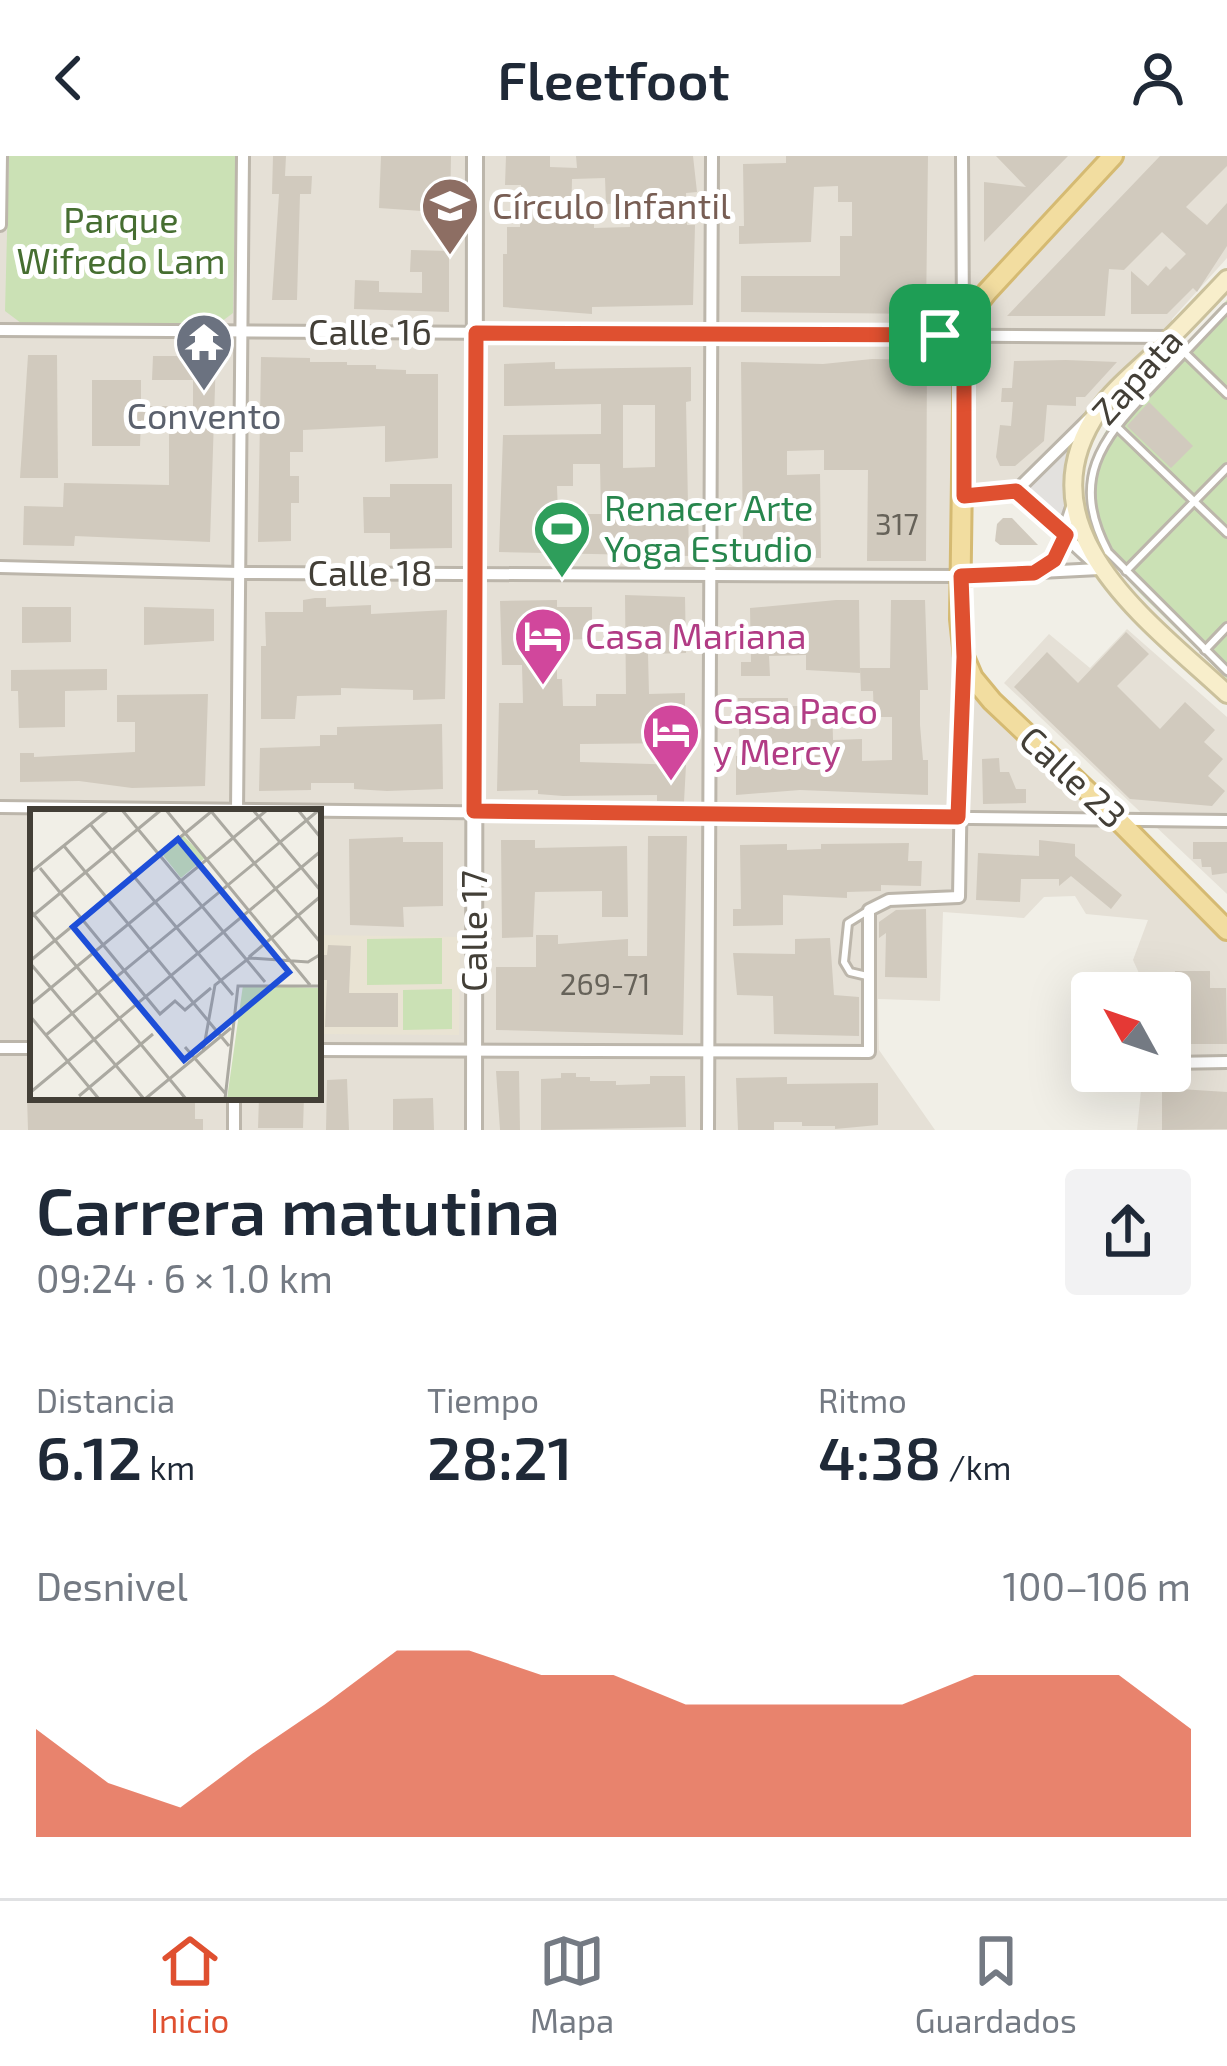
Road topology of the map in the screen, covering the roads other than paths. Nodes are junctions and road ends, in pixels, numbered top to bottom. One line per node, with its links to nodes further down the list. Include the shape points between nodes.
1 (1, 156): 7 (street)
2 (243, 156): 11 (street)
3 (475, 156): 12 (street, Calle 17)
4 (712, 156): 13 (street)
5 (962, 156): 14 (street)
6 (1113, 156): 14 (main road, via 987,292)
7 (0, 225)
8 (1227, 279): 15 (main road, Zapata)
9 (1227, 308): 16 (lane)
10 (0, 330): 11 (street, Calle 16)
11 (242, 332): 12 (street, Calle 16); 30 (street)
12 (476, 333): 13 (street, Calle 16); 31 (street, Calle 17)
13 (712, 334): 14 (street, Calle 16); 32 (street)
14 (964, 335): 15 (street, Calle 16); 22 (main road)
15 (1172, 337): 18 (main road, Zapata)
16 (1184, 352): 17 (lane); 19 (lane)
17 (1227, 394)
18 (1100, 409): 21 (street); 23 (main road, Zapata, via 1080,452)
19 (1115, 425): 23 (lane); 24 (lane)
20 (1227, 468): 24 (lane)
21 (1016, 491): 22 (street); 26 (street)
22 (964, 496): 34 (main road)
23 (1080, 498): 26 (street); 28 (main road, via 1086,546); 29 (lane)
24 (1194, 501): 25 (lane); 29 (lane)
25 (1227, 533)
26 (1066, 535): 28 (street); 33 (street, via 1054,560)
27 (0, 567): 30 (street, Calle 18)
28 (1099, 569): 33 (street, Calle 18); 39 (main road)
29 (1126, 571): 36 (lane)
30 (239, 572): 31 (street, Calle 18); 42 (street)
31 (474, 572): 32 (street, Calle 18); 44 (street, Calle 17)
32 (711, 573): 34 (street, Calle 18); 45 (street)
33 (1034, 573): 34 (street, Calle 18)
34 (961, 576): 37 (main road)
35 (1227, 627): 36 (lane)
36 (1205, 650): 38 (lane)
37 (964, 657): 46 (street); 47 (main road, Calle 23, via 992,701)
38 (1227, 671)
39 (1227, 694)
40 (0, 807): 41 (street)
41 (118, 809)
42 (237, 809)
43 (321, 811): 44 (street)
44 (474, 811): 45 (street); 53 (street, Calle 17)
45 (710, 815): 46 (street); 54 (street)
46 (958, 817): 47 (street); 49 (street, via 958,897 889,900)
47 (1117, 819): 48 (street); 50 (main road, Calle 23)
48 (1227, 821)
49 (869, 910): 51 (street); 51 (lane, via 848,922 844,962)
50 (1227, 930)
51 (867, 976): 54 (street, via 869,1052)
52 (321, 1050): 53 (street)
53 (475, 1051): 54 (street); 57 (street, Calle 17)
54 (709, 1052): 58 (street)
55 (1227, 1062): 56 (street)
56 (1191, 1063)
57 (474, 1130)
58 (708, 1130)

